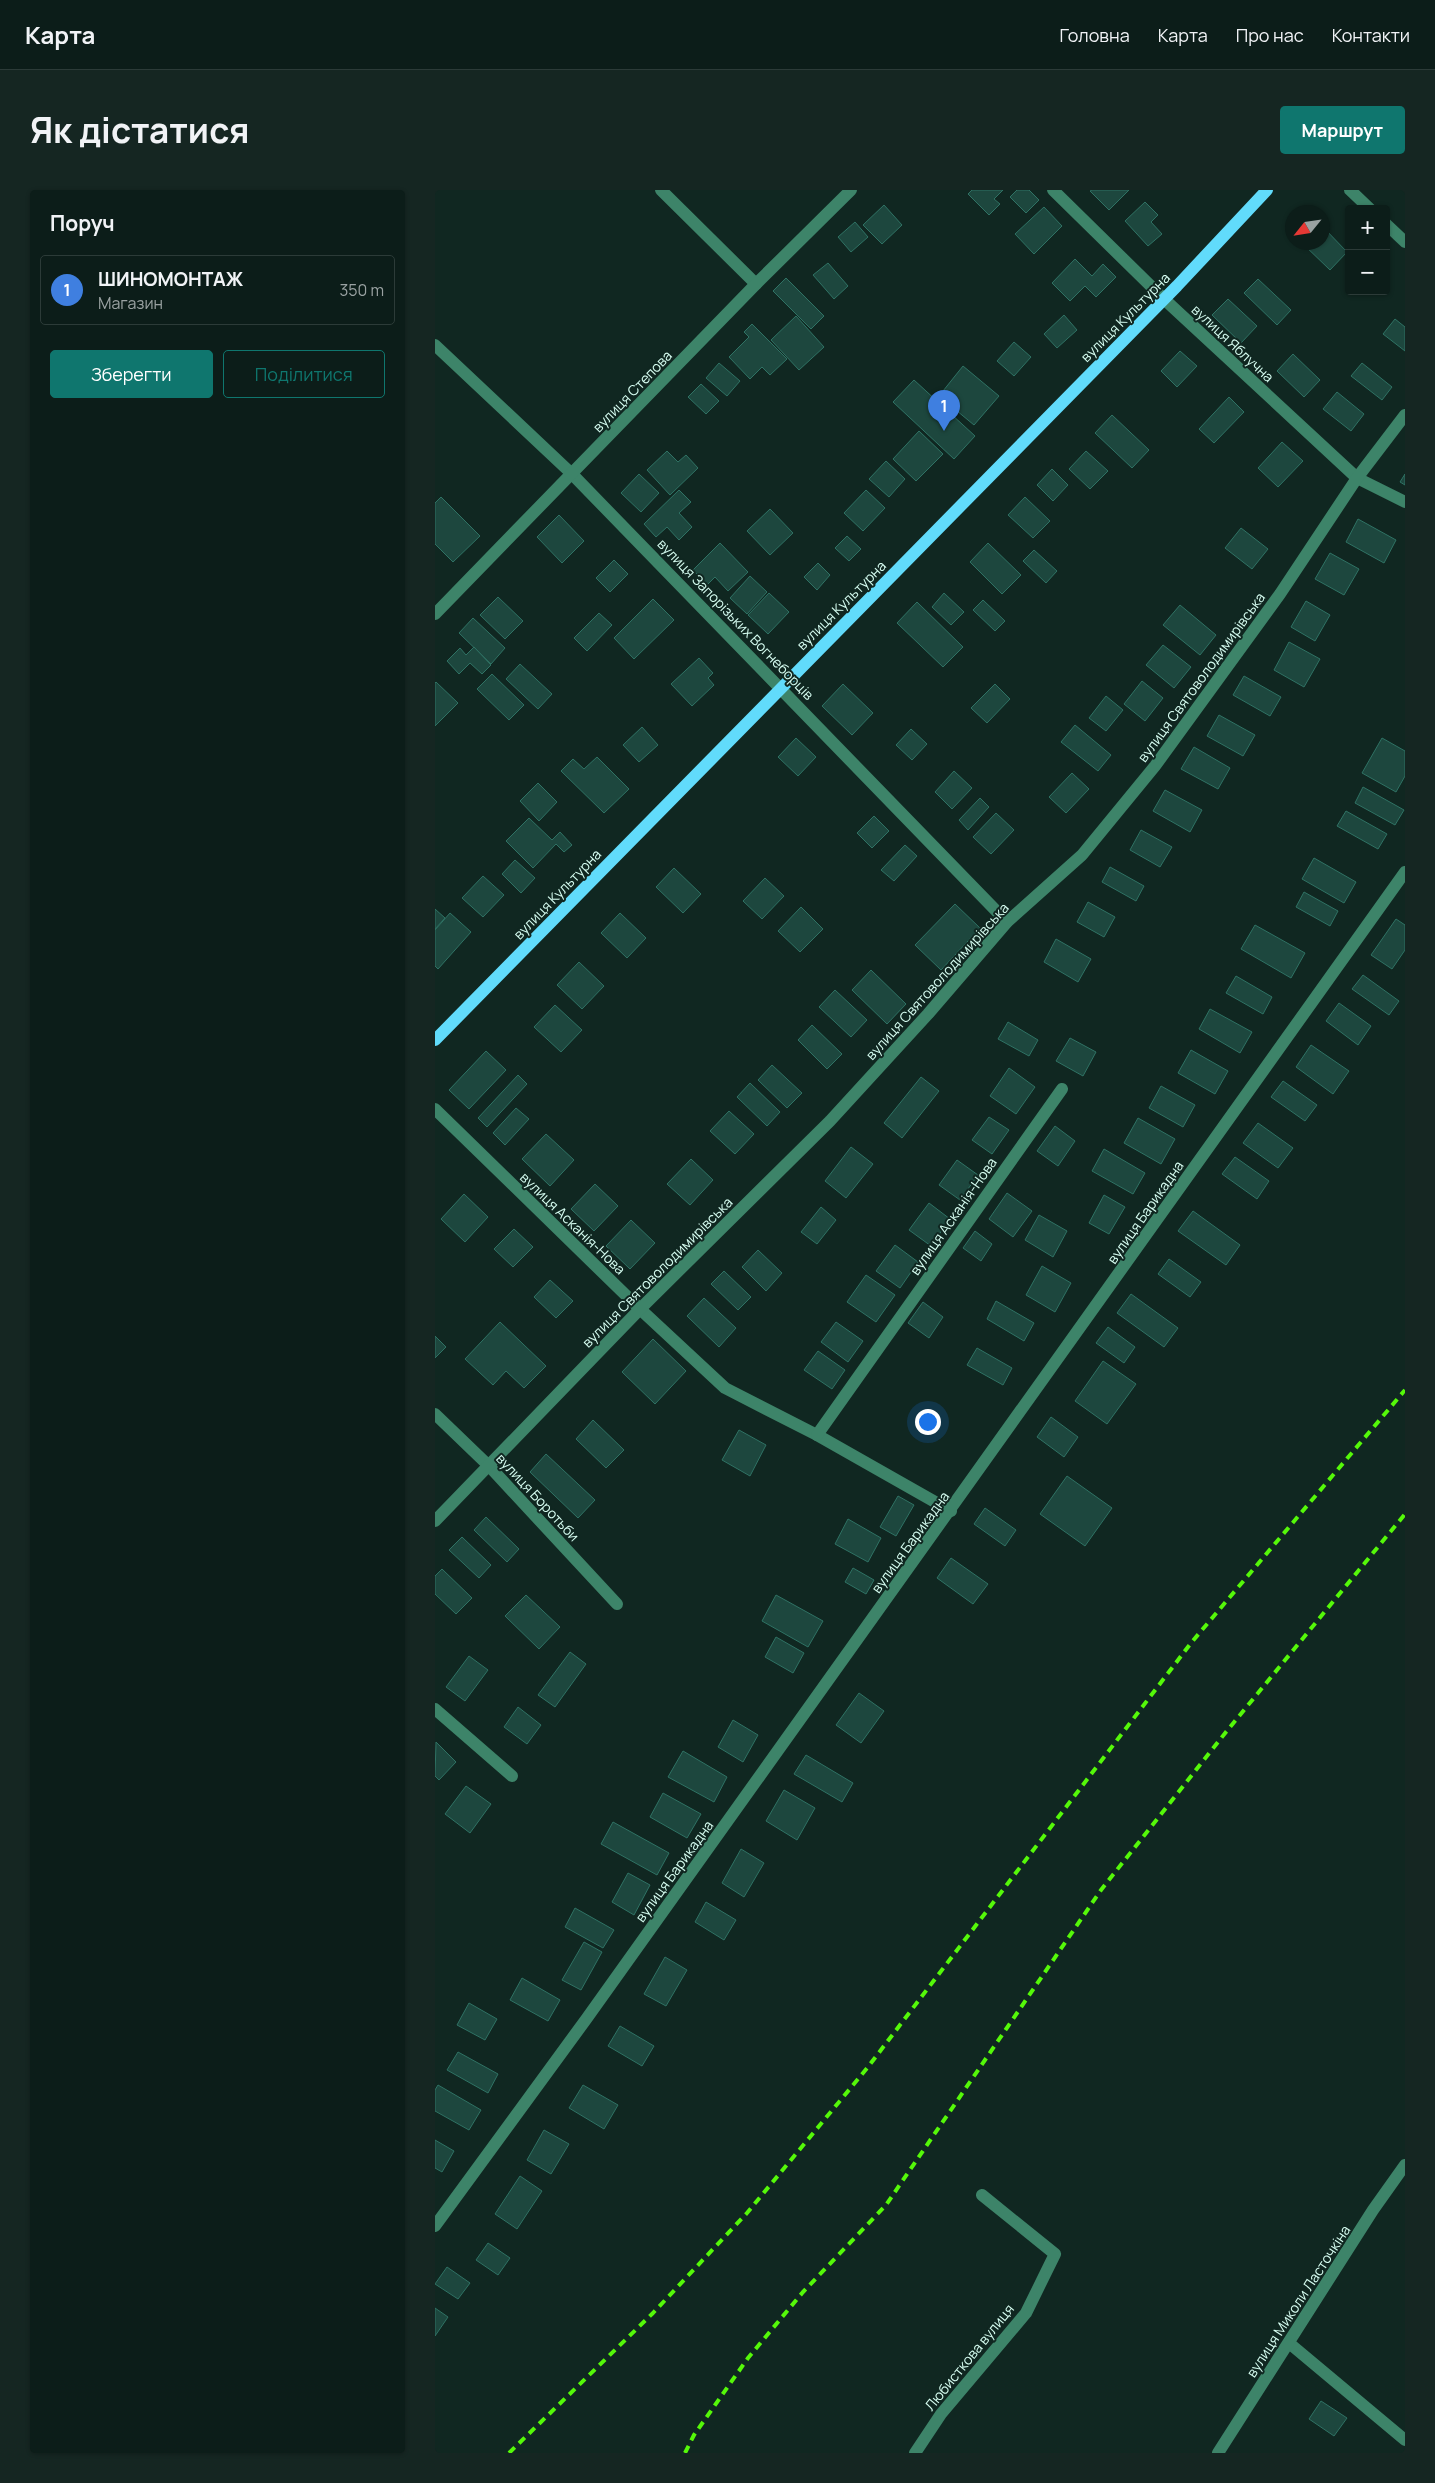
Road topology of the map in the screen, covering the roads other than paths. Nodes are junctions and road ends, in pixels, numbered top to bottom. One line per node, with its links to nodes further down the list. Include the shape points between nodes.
1 (661, 190): 9 (street)
2 (851, 190): 9 (street, вулиця Степова)
3 (1053, 190): 10 (street, вулиця Яблучна)
4 (1267, 190): 10 (main road, вулиця Культурна)
5 (1350, 190): 6 (street)
6 (1366, 205)
7 (1390, 228): 8 (street)
8 (1405, 242)
9 (756, 284): 13 (street, вулиця Степова)
10 (1164, 299): 14 (street, вулиця Яблучна); 17 (main road, вулиця Культурна)
11 (435, 345): 13 (street, вулиця Запорізьких Вогнеборців)
12 (1405, 415): 14 (street, вулиця Святоволодимирівська)
13 (573, 474): 16 (street, вулиця Степова); 17 (street, вулиця Запорізьких Вогнеборців)
14 (1357, 478): 15 (street, вулиця Яблучна); 19 (street, вулиця Святоволодимирівська, via 1280,594 1155,766 1082,855)
15 (1405, 502)
16 (435, 614)
17 (781, 687): 19 (street, вулиця Запорізьких Вогнеборців); 20 (main road, вулиця Культурна)
18 (1405, 872): 27 (street, вулиця Барикадна)
19 (1007, 922): 23 (street, вулиця Святоволодимирівська, via 830,1121)
20 (435, 1040)
21 (1062, 1088): 25 (street, вулиця Асканія-Нова)
22 (435, 1109): 23 (street, вулиця Асканія-Нова)
23 (640, 1310): 25 (street, вулиця Асканія-Нова, via 725,1388); 26 (street, вулиця Святоволодимирівська)
24 (435, 1414): 26 (street, вулиця Боротьби)
25 (817, 1435): 27 (street, вулиця Асканія-Нова)
26 (489, 1466): 28 (street, вулиця Святоволодимирівська); 29 (street, вулиця Боротьби)
27 (951, 1510): 34 (street, вулиця Барикадна)
28 (435, 1521)
29 (617, 1604)
30 (435, 1709): 31 (street)
31 (511, 1776)
32 (1405, 2166): 35 (street, вулиця Миколи Ласточкіна, via 1373,2210)
33 (982, 2195): 37 (street, Любисткова вулиця, via 1055,2254 1026,2312 941,2414)
34 (435, 2226)
35 (1289, 2343): 36 (street); 38 (street, вулиця Миколи Ласточкіна)
36 (1405, 2440)
37 (915, 2453)
38 (1218, 2453)

